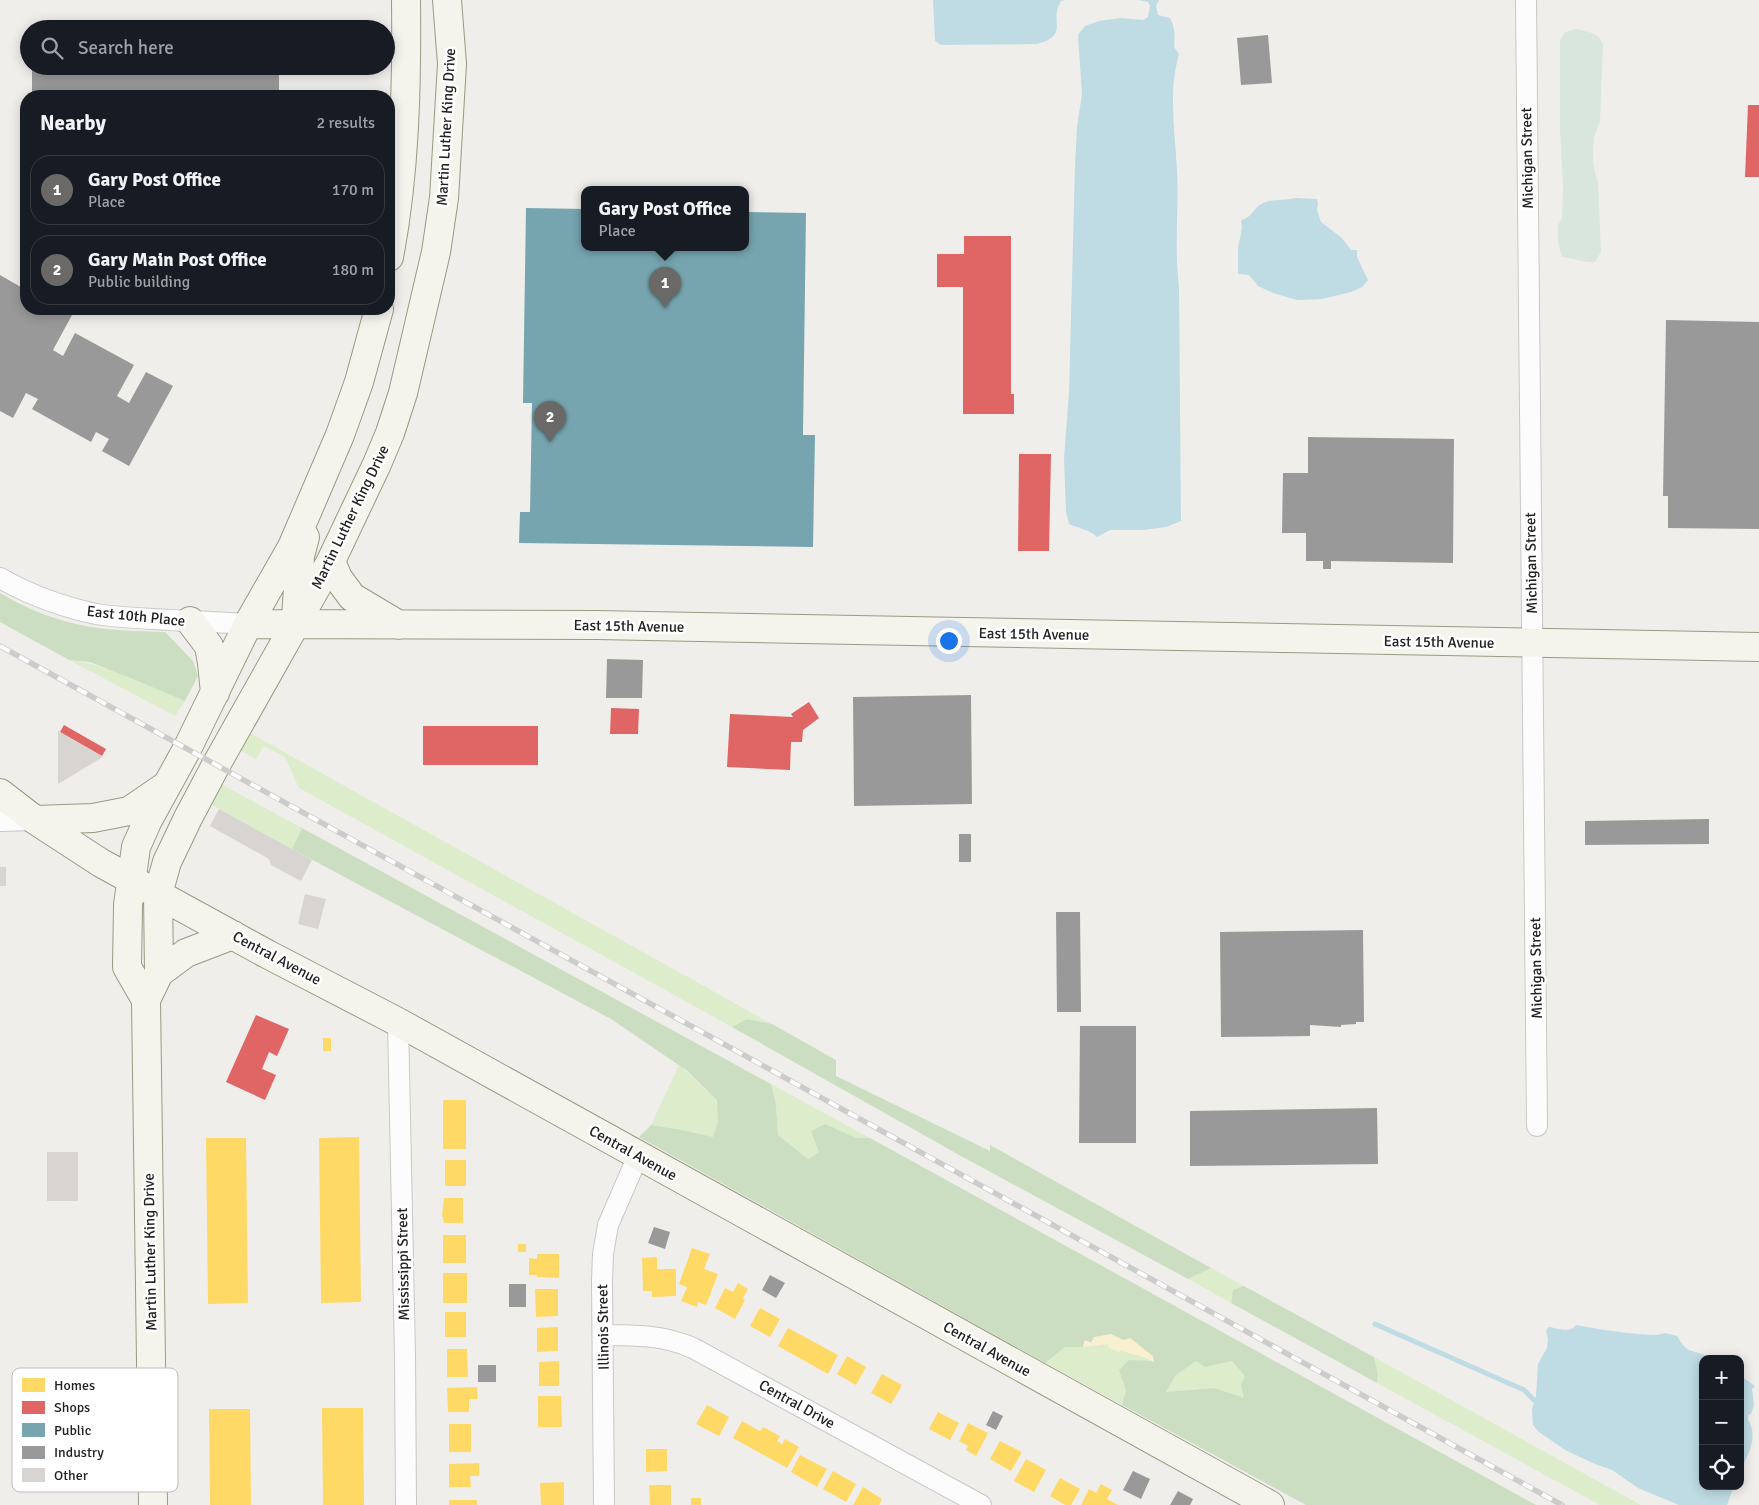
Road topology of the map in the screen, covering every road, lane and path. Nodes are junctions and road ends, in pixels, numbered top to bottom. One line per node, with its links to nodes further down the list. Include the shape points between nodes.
1 (406, 0): 4 (main road, via 404,115)
2 (447, 0): 7 (main road, Martin Luther King Drive, via 452,73 444,198 436,252 403,393 390,433)
3 (1526, 0): 13 (street, Michigan Street)
4 (395, 215)
5 (376, 315): 6 (main road, Martin Luther King Drive, via 359,382)
6 (314, 497): 10 (main road, Martin Luther King Drive, via 292,547); 11 (main road, via 300,556)
7 (331, 561): 11 (main road, Martin Luther King Drive); 12 (main road, via 338,578 352,597)
8 (0, 578): 9 (street, East 10th Place, via 33,594 90,612)
9 (190, 622): 10 (street, East 10th Place); 15 (main road, via 208,646)
10 (248, 624): 11 (main road, East 15th Avenue); 15 (main road, Martin Luther King Drive); 16 (main road, via 250,662)
11 (296, 625): 12 (main road, East 15th Avenue); 16 (main road, Martin Luther King Drive)
12 (400, 626): 13 (main road, East 15th Avenue, via 605,626)
13 (1532, 644): 14 (main road, East 15th Avenue); 27 (street, Michigan Street)
14 (1759, 647)
15 (215, 693): 17 (main road, Martin Luther King Drive)
16 (244, 717): 22 (main road, Martin Luther King Drive, via 188,818 167,862)
17 (168, 785): 19 (main road, via 129,811 93,818); 21 (main road, Martin Luther King Drive, via 136,847)
18 (0, 794): 19 (main road, Central Avenue)
19 (35, 820): 20 (street); 21 (main road, Central Avenue)
20 (0, 821)
21 (130, 879): 22 (main road, Central Avenue); 25 (main road, Martin Luther King Drive, via 127,967)
22 (158, 894): 23 (main road, Central Avenue); 24 (main road, Martin Luther King Drive)
23 (233, 935): 24 (main road, via 186,953); 26 (main road, Central Avenue)
24 (159, 973): 25 (main road, Martin Luther King Drive)
25 (146, 1000): 30 (main road, Martin Luther King Drive)
26 (398, 1022): 28 (main road, Central Avenue); 33 (street, Mississippi Street)
27 (1537, 1126)
28 (638, 1156): 29 (street, Illinois Street, via 606,1235 602,1270); 36 (main road, Central Avenue)
29 (603, 1335): 34 (street, Illinois Street); 35 (street, Central Drive, via 659,1338 693,1348)
30 (151, 1368)
31 (153, 1492): 32 (main road, Martin Luther King Drive)
32 (153, 1505)
33 (406, 1505)
34 (604, 1505)
35 (981, 1505)
36 (1270, 1505)

